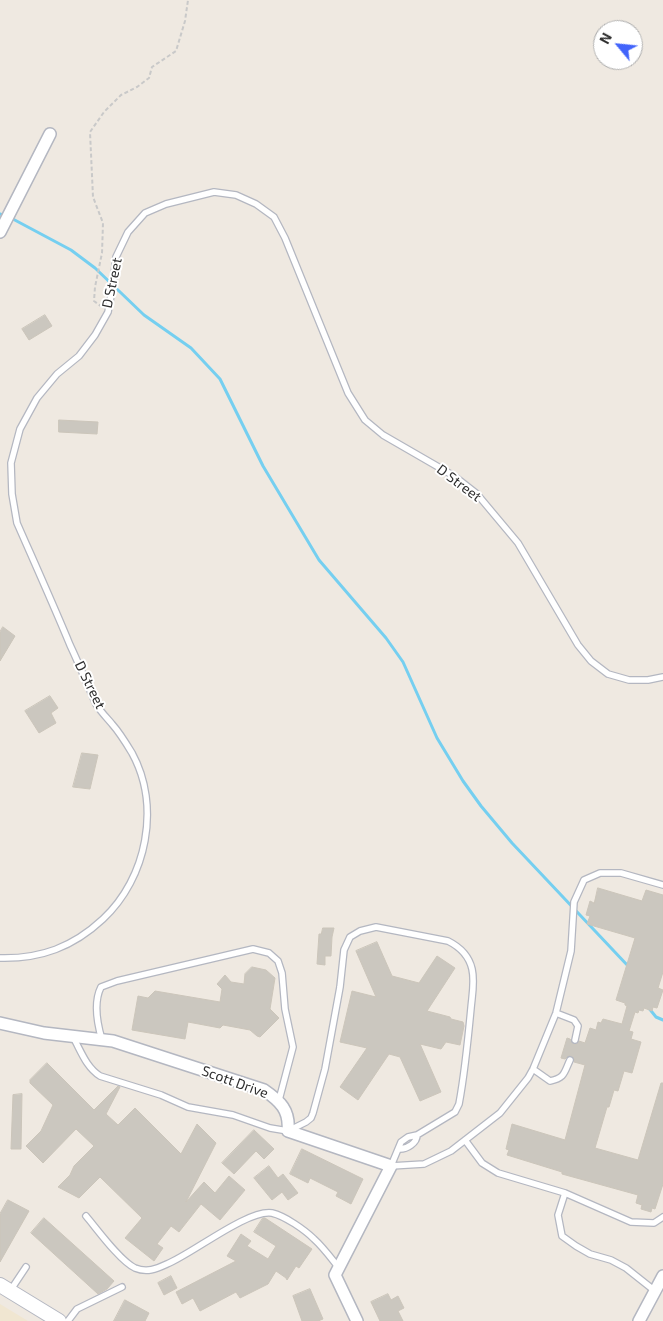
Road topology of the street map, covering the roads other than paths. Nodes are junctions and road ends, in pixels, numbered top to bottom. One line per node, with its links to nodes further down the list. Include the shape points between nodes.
1 (50, 134): 2 (street)
2 (0, 232)
3 (663, 677): 5 (lane, D Street, via 629,680 608,674 591,661 578,645 518,543 477,494 454,476 383,435 365,420 348,393 274,217 236,195 214,192 166,204 145,214 128,232 116,257 108,312 96,336 37,398 20,429 11,463 17,523 97,706 119,732 143,783 148,812 143,854 132,882 111,912 88,933 53,952)
4 (663, 885): 6 (lane, via 621,874 600,873 584,880 574,902 571,951)
5 (0, 958)
6 (556, 1013): 10 (lane, via 574,1020 578,1026); 12 (lane)
7 (0, 1023): 8 (street, Scott Drive)
8 (74, 1037): 9 (street, Scott Drive); 14 (lane, via 86,1063 100,1076 188,1107 233,1115)
9 (102, 1040): 13 (street, Scott Drive, via 264,1090); 13 (lane, via 97,1024 97,995 101,987 253,949 269,953 278,961 282,972 293,1047)
10 (575, 1040)
11 (570, 1060): 12 (lane, via 560,1079 550,1080)
12 (533, 1069): 15 (lane, via 500,1113)
13 (279, 1100): 14 (street, Scott Drive, via 289,1120)
14 (288, 1131): 16 (street); 16 (lane, via 306,1122 313,1113 325,1069 344,950 350,938 360,931 376,927 448,941 466,955 474,983 459,1104 455,1112 417,1134 407,1148 400,1149)
15 (466, 1140): 16 (lane, via 424,1164); 17 (lane, via 482,1163 498,1173)
16 (391, 1166): 21 (street)
17 (565, 1193): 19 (lane, via 630,1222 654,1223); 25 (lane, via 558,1215 562,1236 590,1254 626,1268)
18 (86, 1216): 21 (lane, via 123,1259 144,1271 155,1270 176,1260 260,1214 272,1213 314,1238)
19 (663, 1217)
20 (26, 1267): 24 (lane)
21 (339, 1268): 28 (street, via 335,1276)
22 (663, 1276): 25 (street)
23 (122, 1287): 27 (lane, via 77,1309)
24 (5, 1288): 26 (street)
25 (655, 1291): 29 (street)
26 (59, 1321)
27 (68, 1321)
28 (357, 1321)
29 (639, 1321)

